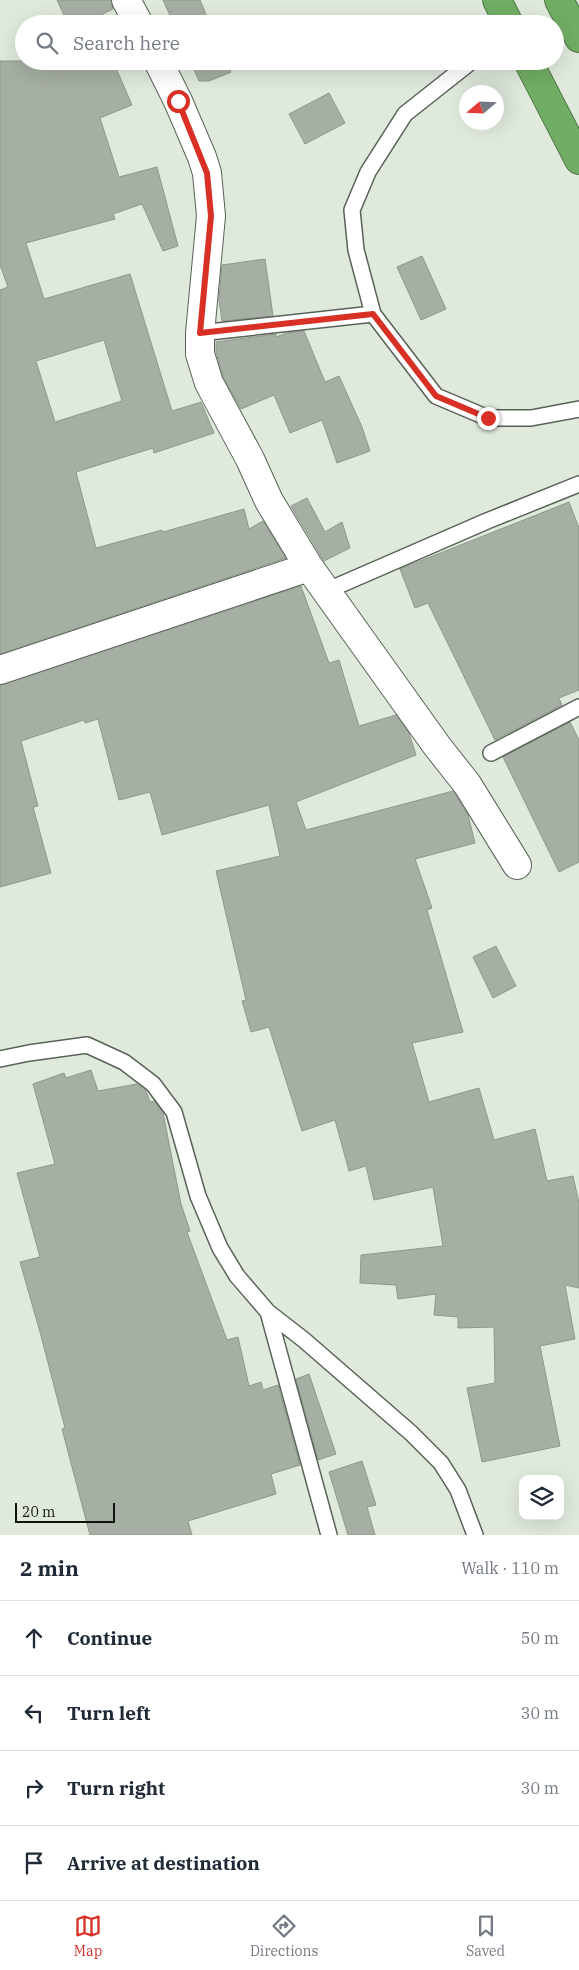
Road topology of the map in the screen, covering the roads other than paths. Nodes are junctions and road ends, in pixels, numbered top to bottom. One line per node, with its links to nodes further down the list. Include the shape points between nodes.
1 (126, 0): 4 (street)
2 (496, 0): 5 (highway)
3 (559, 0): 6 (highway)
4 (134, 15)
5 (504, 15)
6 (579, 38)
7 (162, 70): 12 (street, via 207,173 211,216)
8 (461, 70): 11 (lane, via 405,114 368,172 352,210 356,250)
9 (533, 70): 10 (highway)
10 (579, 160)
11 (373, 314): 12 (lane); 13 (lane, via 436,396 488,418 530,418)
12 (200, 333): 15 (street, via 200,354 209,383 269,500)
13 (579, 409)
14 (579, 484): 16 (lane)
15 (309, 567): 16 (street); 17 (street)
16 (326, 591): 20 (street, via 467,784)
17 (0, 670)
18 (579, 707): 19 (lane)
19 (491, 753)
20 (517, 864)
21 (0, 1059): 22 (lane, via 87,1045 124,1062 153,1084 174,1112 198,1196 220,1248 237,1276)
22 (268, 1312): 23 (lane); 24 (lane, via 404,1426 441,1463 458,1490)
23 (328, 1535)
24 (475, 1535)

